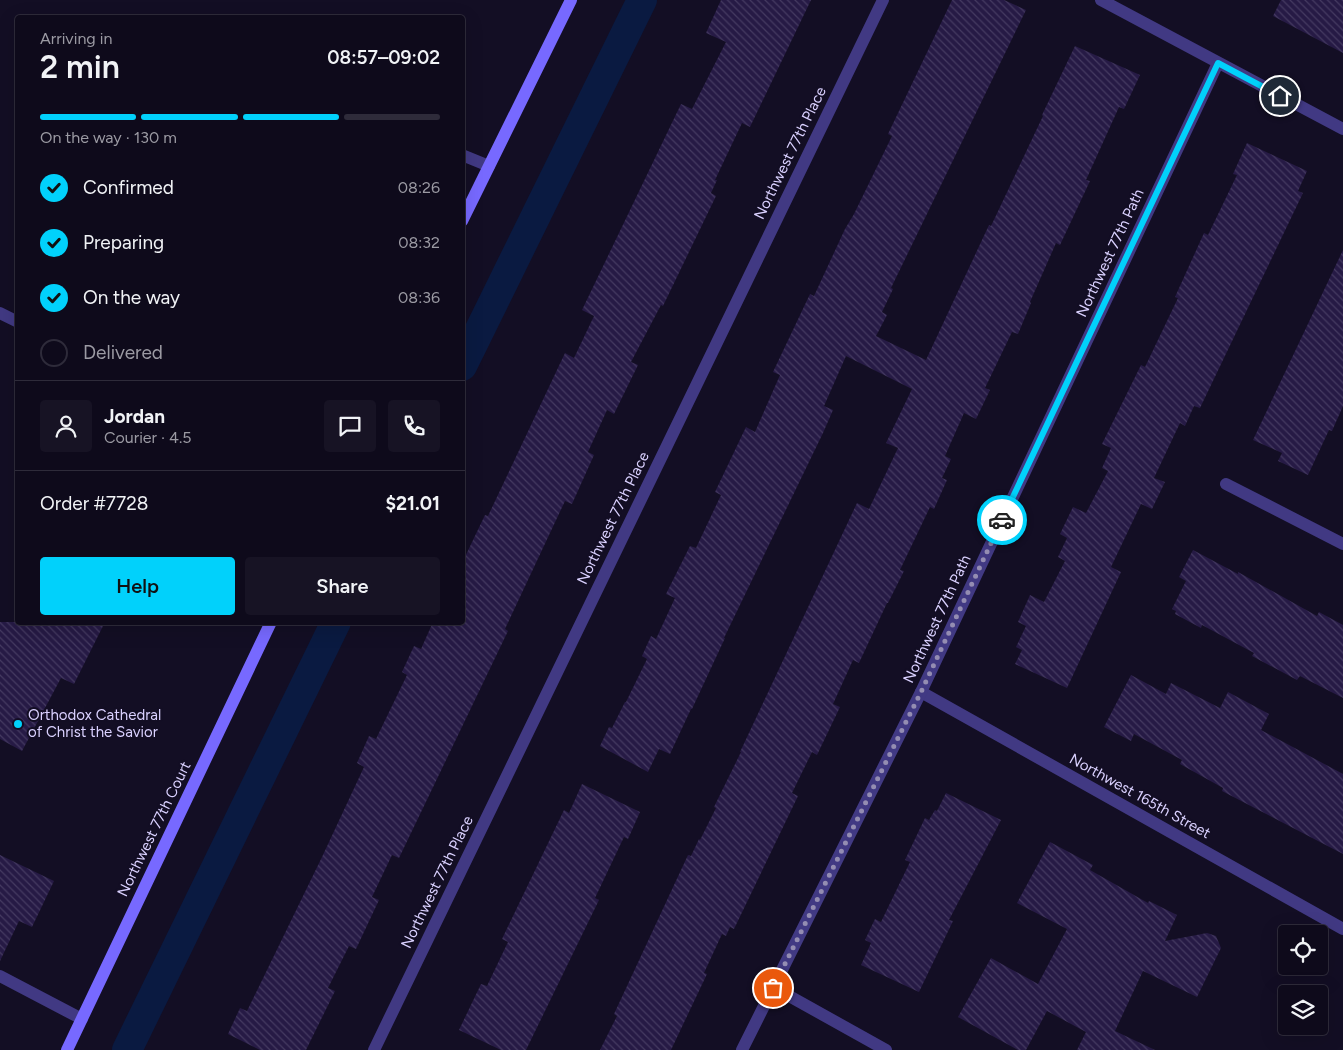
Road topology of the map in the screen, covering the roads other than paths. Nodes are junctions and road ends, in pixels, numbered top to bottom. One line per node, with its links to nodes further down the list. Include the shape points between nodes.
1 (571, 0): 7 (street)
2 (882, 0): 20 (street, Northwest 77th Place)
3 (1101, 0): 4 (street)
4 (1218, 63): 5 (street); 14 (street, Northwest 77th Path)
5 (1343, 129)
6 (465, 156): 7 (street)
7 (489, 166): 8 (street)
8 (465, 216)
9 (0, 313): 10 (street)
10 (15, 320)
11 (1226, 484): 12 (street)
12 (1343, 544)
13 (270, 625): 18 (street, Northwest 77th Court)
14 (921, 692): 15 (street, Northwest 165th Street); 17 (street, Northwest 77th Path)
15 (1343, 929)
16 (0, 976): 18 (street)
17 (773, 988): 21 (street, Northwest 77th Path); 22 (street)
18 (82, 1018): 19 (street, Northwest 77th Court)
19 (67, 1050)
20 (374, 1050)
21 (742, 1050)
22 (886, 1050)

